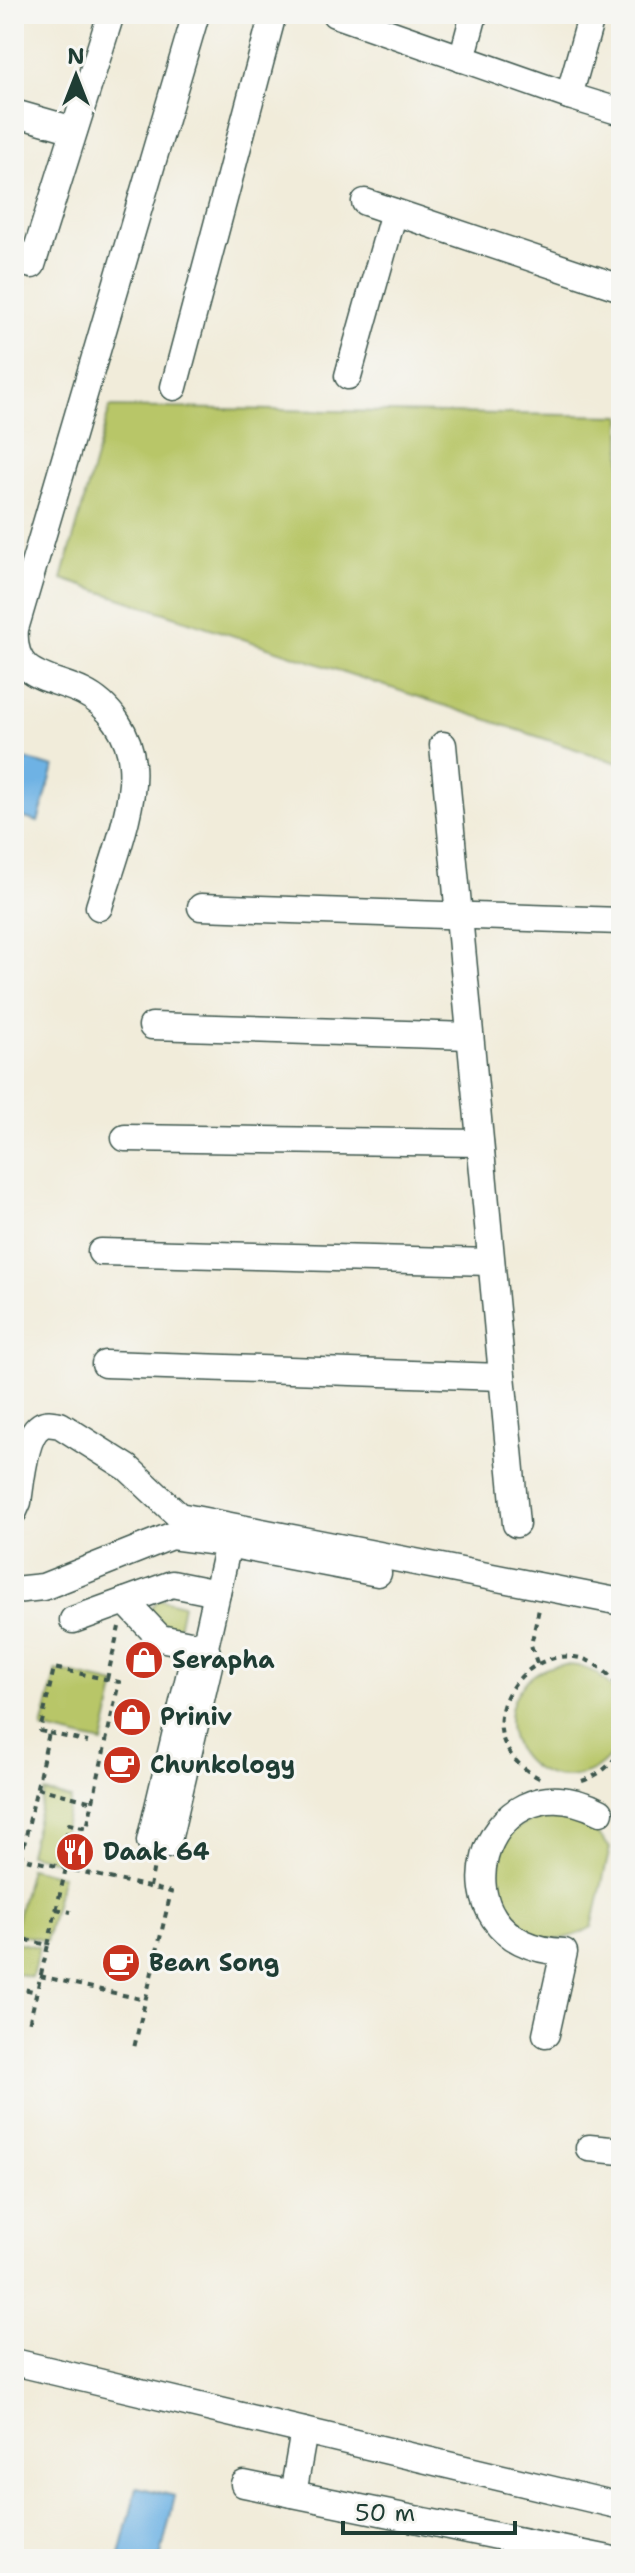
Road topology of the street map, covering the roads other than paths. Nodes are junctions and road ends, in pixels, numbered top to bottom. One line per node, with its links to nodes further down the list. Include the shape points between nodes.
1 (111, 14): 11 (street)
2 (196, 14): 19 (street, via 15,629 17,652 28,669 100,703 128,745 132,792)
3 (273, 14): 17 (street)
4 (474, 14): 7 (street)
5 (592, 14): 8 (street)
6 (348, 16): 7 (street)
7 (462, 59): 8 (street)
8 (569, 96): 9 (street)
9 (621, 112)
10 (14, 113): 11 (street)
11 (74, 130): 14 (street, via 32,265)
12 (365, 202): 13 (street)
13 (394, 212): 15 (street); 16 (street)
14 (14, 260)
15 (621, 288)
16 (348, 376)
17 (174, 387)
18 (443, 745): 21 (street)
19 (99, 907)
20 (201, 907): 21 (street)
21 (459, 915): 22 (street); 24 (street)
22 (621, 921)
23 (152, 1026): 24 (street)
24 (470, 1036): 26 (street)
25 (125, 1138): 26 (street)
26 (480, 1143): 28 (street)
27 (101, 1252): 28 (street)
28 (491, 1262): 30 (street)
29 (105, 1364): 30 (street)
30 (502, 1377): 32 (street)
31 (14, 1511): 37 (street, via 28,1443 43,1424 60,1425 128,1468 179,1516)
32 (516, 1524)
33 (228, 1544): 34 (street, via 171,1536 43,1587); 35 (street); 38 (street)
34 (14, 1590)
35 (217, 1593): 36 (street, via 172,1584); 40 (street)
36 (125, 1601): 39 (street); 40 (street, via 160,1638)
37 (621, 1602)
38 (621, 1618)
39 (73, 1620)
40 (205, 1647): 40 (street, via 210,1661 167,1845 150,1841 194,1656)
41 (600, 1812): 42 (street, via 553,1800 521,1808 496,1829 483,1859 482,1890 505,1931 532,1948 564,1952)
42 (546, 2034)
43 (589, 2148): 44 (street)
44 (621, 2151)
45 (14, 2362): 46 (street)
46 (304, 2431): 48 (street); 49 (street)
47 (244, 2484): 48 (street)
48 (293, 2494): 50 (street)
49 (621, 2506)
50 (609, 2559)

